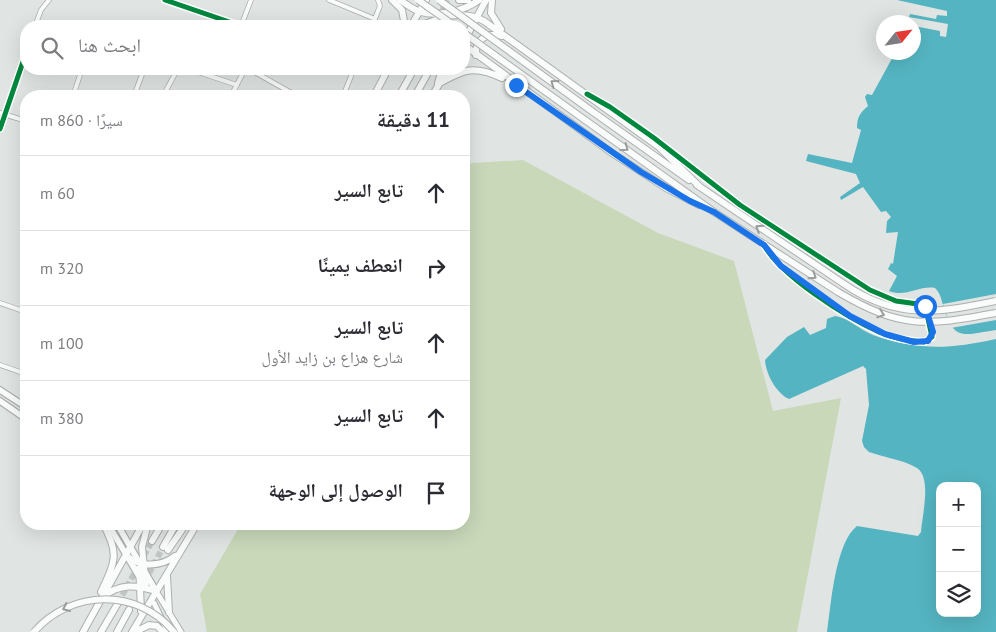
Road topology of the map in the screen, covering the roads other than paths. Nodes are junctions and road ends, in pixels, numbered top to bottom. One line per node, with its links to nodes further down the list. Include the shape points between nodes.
1 (49, 0): 21 (street)
2 (165, 0): 22 (street)
3 (250, 0): 23 (street)
4 (329, 0): 20 (street)
5 (378, 0): 20 (street, via 380,6)
6 (392, 0): 24 (main road, via 402,10)
7 (400, 0): 17 (main road)
8 (418, 0): 27 (main road, bridge)
9 (426, 0): 17 (main road)
10 (440, 0): 18 (main road); 30 (main road, one-way to 10, bridge)
11 (447, 0): 18 (main road)
12 (459, 0): 13 (main road)
13 (468, 0)
14 (479, 0): 18 (main road)
15 (486, 0): 19 (main road)
16 (492, 0): 34 (main road, via 491,13)
17 (419, 12): 18 (main road); 25 (main road)
18 (449, 14): 19 (main road); 26 (main road); 28 (main road); 29 (main road)
19 (477, 17): 32 (main road); 34 (main road)
20 (375, 19)
21 (37, 20)
22 (223, 20)
23 (243, 20)
24 (404, 20)
25 (414, 20)
26 (434, 20)
27 (446, 20)
28 (449, 20)
29 (452, 20)
30 (467, 20)
31 (470, 22): 72 (main road, one-way to 31, bridge)
32 (470, 30)
33 (470, 37): 73 (main road, one-way to 73, bridge)
34 (508, 38): 36 (main road, via 495,34 486,36 477,46); 67 (main road)
35 (470, 50): 36 (main road)
36 (476, 55): 56 (main road)
37 (20, 70): 69 (street)
38 (470, 71): 56 (main road, via 488,72)
39 (80, 75): 57 (street)
40 (142, 75): 58 (street)
41 (174, 75): 59 (street)
42 (207, 75): 55 (street)
43 (243, 75): 55 (street)
44 (258, 75): 61 (street)
45 (352, 75): 62 (street)
46 (385, 75): 53 (main road)
47 (388, 75): 53 (main road)
48 (411, 75): 64 (main road)
49 (426, 75): 65 (main road)
50 (440, 75): 54 (main road)
51 (444, 75): 54 (main road)
52 (455, 75): 54 (main road)
53 (383, 80): 63 (main road)
54 (438, 84): 66 (main road)
55 (237, 85): 60 (street)
56 (516, 85): 73 (main road, via 641,172)
57 (75, 90)
58 (136, 90)
59 (166, 90)
60 (234, 90)
61 (285, 90)
62 (345, 90)
63 (377, 90)
64 (402, 90)
65 (418, 90)
66 (435, 90)
67 (587, 94): 72 (main road, via 659,148); 74 (street, via 654,138 740,205 870,290 890,299 925,306 933,332 931,338 924,342 907,340 871,328 785,270)
68 (0, 113): 69 (street)
69 (5, 114): 70 (street); 71 (street)
70 (20, 119)
71 (0, 129)
72 (700, 187): 75 (main road, one-way to 72, bridge, via 946,311 908,311 874,301)
73 (714, 212): 74 (main road)
74 (764, 245): 78 (main road, one-way to 78, bridge, via 874,312 907,321 942,322)
75 (996, 302)
76 (0, 303): 77 (street)
77 (20, 310)
78 (996, 313)
79 (0, 365): 80 (street)
80 (20, 372)
81 (0, 390): 83 (main road)
82 (0, 401): 84 (main road)
83 (20, 403)
84 (20, 415)
85 (106, 530): 109 (main road, via 113,545 114,560)
86 (112, 530): 97 (main road)
87 (121, 530): 95 (main road)
88 (139, 530): 95 (main road)
89 (146, 530): 98 (main road)
90 (158, 530): 94 (main road)
91 (174, 530): 92 (main road, via 166,549)
92 (181, 530)
93 (192, 530): 96 (main road)
94 (152, 541)
95 (130, 546): 97 (main road); 98 (main road)
96 (178, 553): 98 (main road, via 162,563); 99 (main road)
97 (126, 554): 98 (main road); 100 (main road); 103 (main road)
98 (142, 565): 100 (main road); 101 (main road); 102 (main road)
99 (167, 572): 102 (main road); 107 (main road)
100 (140, 578): 101 (main road)
101 (143, 588): 102 (main road); 103 (main road, via 116,589); 104 (main road); 108 (main road)
102 (156, 591): 104 (main road); 107 (street)
103 (100, 600): 109 (main road)
104 (153, 601): 108 (main road); 116 (street)
105 (118, 603): 112 (main road)
106 (129, 610): 113 (main road)
107 (169, 612): 118 (street)
108 (141, 618): 114 (main road)
109 (89, 620): 111 (main road)
110 (34, 632): 117 (main road, one-way to 110, bridge, via 144,608 107,599 68,607 50,617)
111 (82, 632)
112 (102, 632)
113 (117, 632)
114 (134, 632): 115 (main road, via 149,624)
115 (164, 632)
116 (168, 632)
117 (174, 632)
118 (181, 632)

